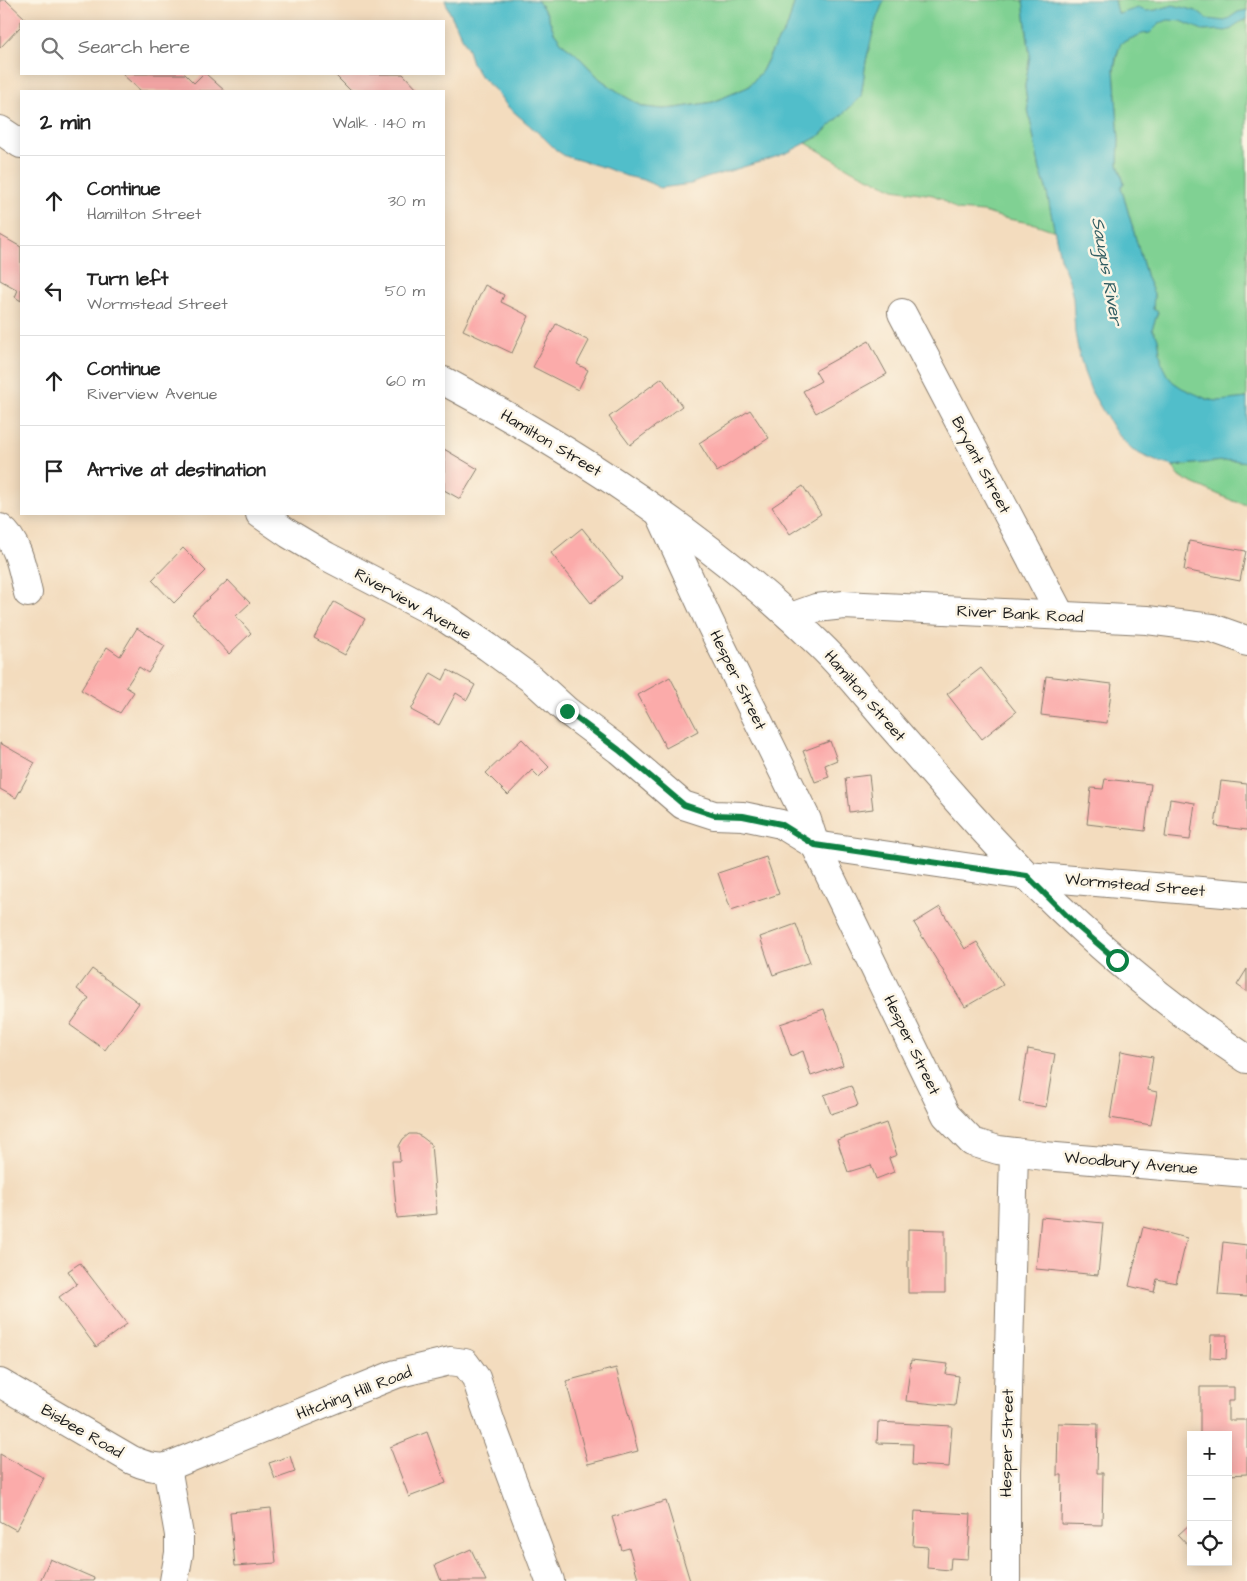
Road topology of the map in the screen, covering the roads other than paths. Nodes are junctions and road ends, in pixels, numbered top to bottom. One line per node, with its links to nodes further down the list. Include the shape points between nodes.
1 (0, 130): 2 (street)
2 (20, 143)
3 (902, 313): 9 (street, Bryant Street)
4 (445, 382): 5 (street, Hamilton Street, via 600,473)
5 (660, 514): 10 (street, Hamilton Street); 12 (street, Hesper Street, via 807,820)
6 (261, 515): 12 (street, Riverview Avenue, via 326,556 445,618 488,647 533,680 684,805 714,815 743,816 781,824)
7 (0, 528): 8 (street, via 19,556)
8 (28, 593)
9 (1061, 616): 10 (street, River Bank Road, via 844,605 816,608); 11 (street, River Bank Road, via 1147,620 1212,628)
10 (791, 618): 13 (street, Hamilton Street, via 856,683)
11 (1247, 642)
12 (815, 845): 13 (street, Wormstead Street); 16 (street, Hesper Street, via 946,1115 972,1142)
13 (1027, 876): 14 (street, Wormstead Street); 15 (street, Hamilton Street, via 1076,925 1158,995)
14 (1247, 895)
15 (1247, 1059)
16 (1014, 1152): 17 (street, Woodbury Avenue); 22 (street, Hesper Street)
17 (1247, 1173)
18 (0, 1383): 19 (street, Bisbee Road, via 132,1460 157,1468)
19 (167, 1467): 20 (street, via 179,1535); 21 (street, Hitching Hill Road, via 396,1374 450,1361 465,1363 476,1378)
20 (174, 1581)
21 (550, 1581)
22 (1006, 1581)

